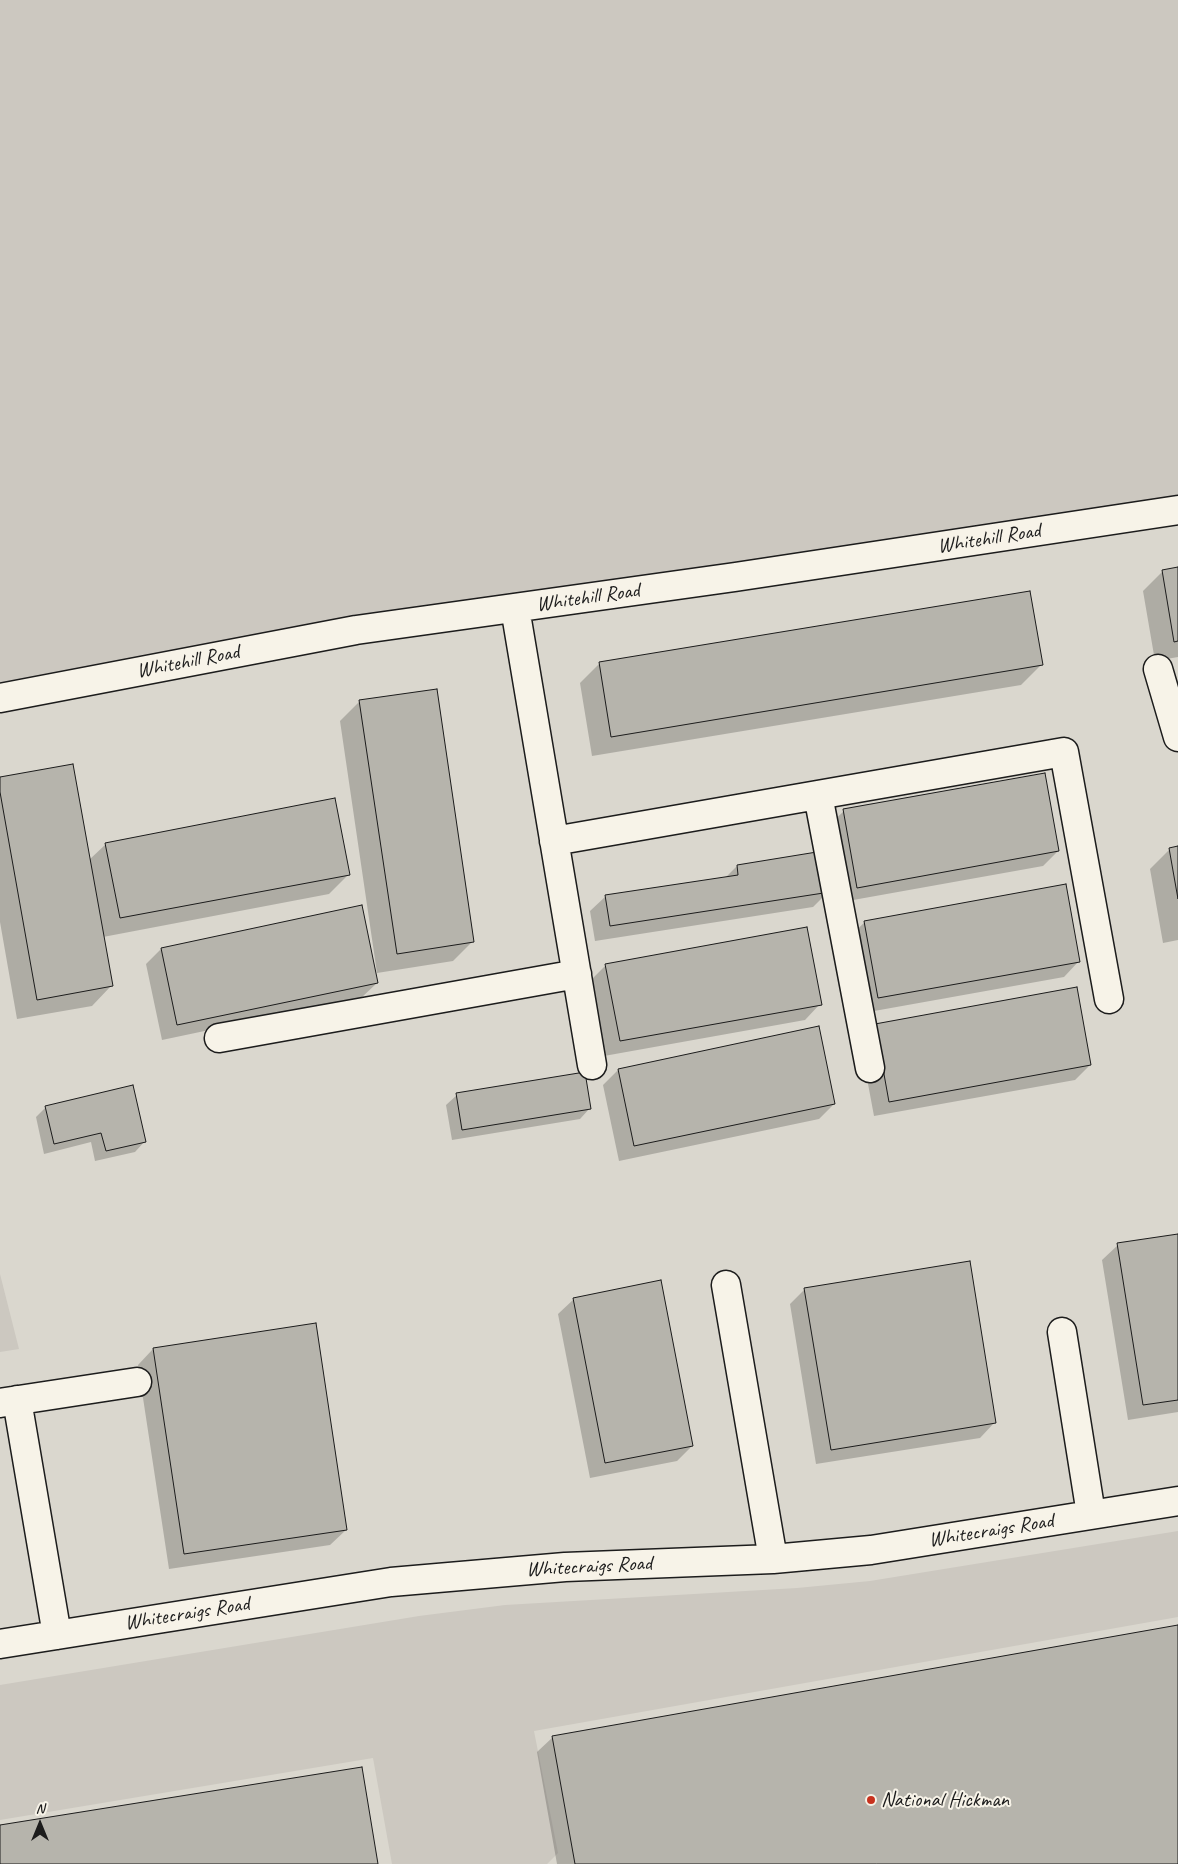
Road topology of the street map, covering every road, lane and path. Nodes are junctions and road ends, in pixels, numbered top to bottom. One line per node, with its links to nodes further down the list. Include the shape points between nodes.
1 (1178, 510): 2 (street, Whitehill Road)
2 (515, 608): 4 (street, Whitehill Road, via 356,630); 7 (street)
3 (1158, 669): 5 (street)
4 (0, 698)
5 (1178, 738)
6 (818, 795): 7 (street); 9 (street, via 1064,752); 12 (street)
7 (554, 841): 8 (street)
8 (576, 974): 10 (street); 11 (street)
9 (1109, 999)
10 (219, 1038)
11 (592, 1065)
12 (870, 1068)
13 (726, 1285): 19 (street)
14 (1062, 1332): 18 (street)
15 (137, 1382): 16 (street)
16 (9, 1402): 20 (street)
17 (1178, 1501): 18 (street, Whitecraigs Road)
18 (1091, 1514): 19 (street, Whitecraigs Road, via 871,1550)
19 (773, 1559): 20 (street, Whitecraigs Road, via 565,1567 391,1582)
20 (57, 1635): 21 (street, Whitecraigs Road)
21 (0, 1644)

